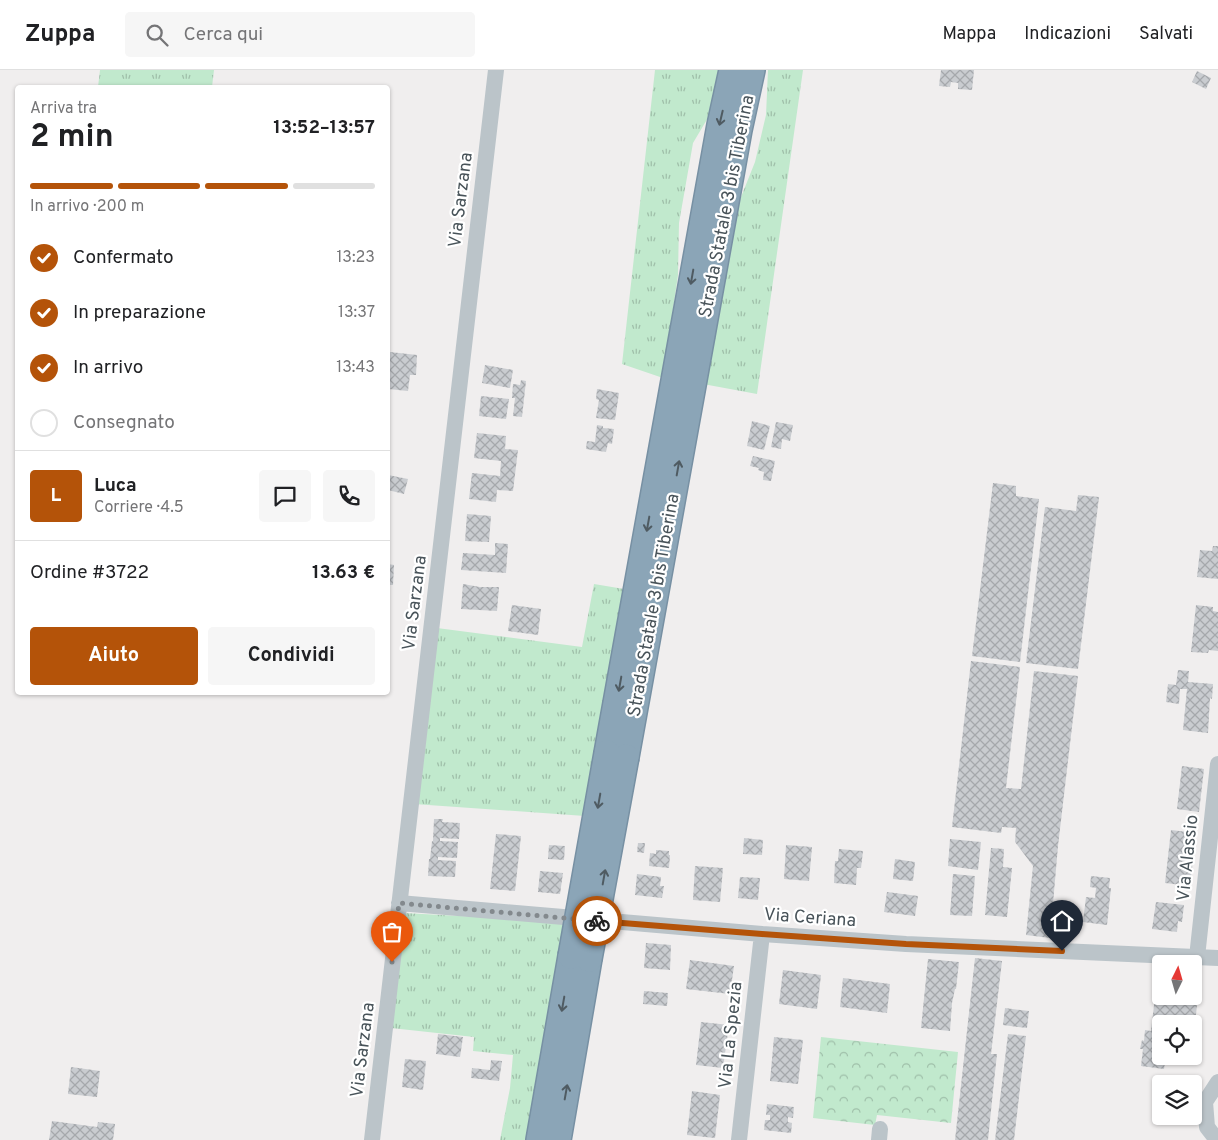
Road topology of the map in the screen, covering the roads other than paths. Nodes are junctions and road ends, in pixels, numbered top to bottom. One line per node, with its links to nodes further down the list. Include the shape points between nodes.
1 (496, 70): 7 (street, Via Sarzana)
2 (732, 70): 4 (highway, Strada Statale 3 bis Tiberina, one-way to 4, via 720,125)
3 (752, 70): 4 (highway, Strada Statale 3 bis Tiberina, one-way to 3)
4 (617, 755): 12 (highway, Strada Statale 3 bis Tiberina, bridge)
5 (1218, 764): 6 (street, Via Alassio)
6 (1214, 832): 10 (street, Via Alassio)
7 (399, 903): 8 (street, Via Ceriana); 15 (street, Via Sarzana)
8 (762, 934): 9 (street, Via Ceriana); 18 (street, Via La Spezia)
9 (1152, 955)
10 (1197, 955)
11 (1202, 957): 13 (street, Via Ceriana)
12 (580, 958): 16 (highway, Strada Statale 3 bis Tiberina, one-way to 16); 17 (highway, Strada Statale 3 bis Tiberina, one-way to 12)
13 (1218, 958)
14 (1218, 1082): 19 (street, via 1205,1102 1207,1127)
15 (372, 1140)
16 (539, 1140)
17 (558, 1140)
18 (739, 1140)
19 (1217, 1140)

